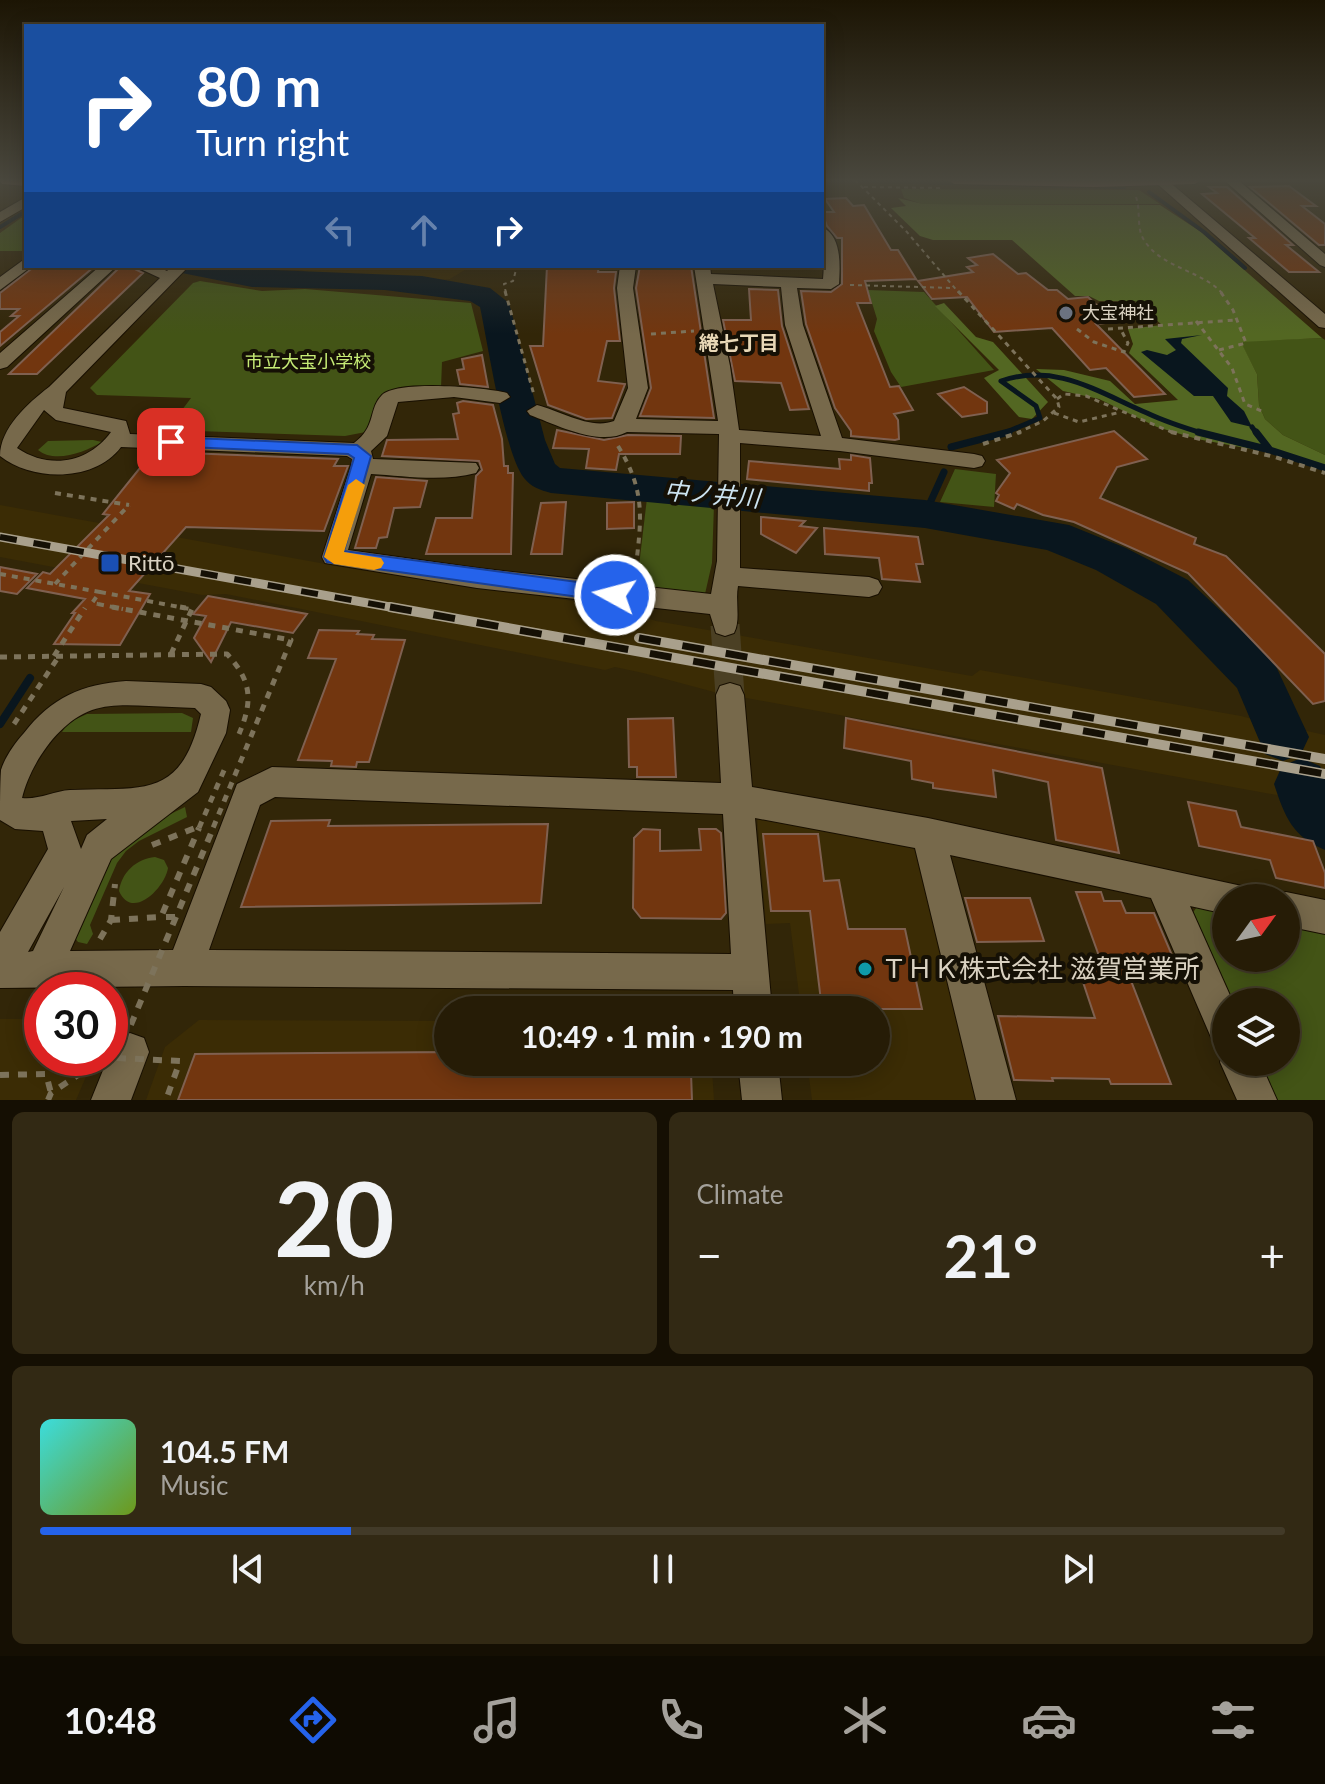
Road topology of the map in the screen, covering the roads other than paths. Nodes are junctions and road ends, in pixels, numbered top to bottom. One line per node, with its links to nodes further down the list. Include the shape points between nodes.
1 (1218, 231): 12 (street)
2 (1289, 231): 4 (street)
3 (824, 236): 10 (street, via 833,256 831,284)
4 (1325, 262)
5 (24, 265): 11 (street)
6 (107, 268): 13 (street)
7 (628, 268): 17 (street, via 625,288 638,388)
8 (172, 270): 14 (street)
9 (703, 273): 10 (street); 18 (street)
10 (788, 282): 20 (street, via 794,325)
11 (0, 285)
12 (1325, 323)
13 (0, 363)
14 (56, 391): 19 (street, via 54,413 119,426); 19 (street, via 9,439 5,449 11,455 81,465 104,454)
15 (500, 397): 21 (street, via 454,391 396,395 389,399 377,436)
16 (538, 412): 17 (street, via 575,425)
17 (618, 428): 18 (street)
18 (730, 432): 20 (street); 24 (street)
19 (116, 440): 21 (street, via 352,449)
20 (834, 444): 22 (street)
21 (359, 459): 23 (street, via 436,470); 24 (street, via 334,557 632,596 723,615)
22 (963, 459)
23 (468, 468)
24 (727, 576): 25 (street)
25 (869, 587)
26 (730, 695): 27 (street)
27 (737, 799): 30 (street); 36 (street, via 272,782 248,795); 38 (street)
28 (155, 802): 29 (street, via 60,806); 29 (street, via 187,782 211,733 216,710 201,696 114,694 69,704 43,728 8,789 5,804 15,813); 37 (street, via 99,847)
29 (33, 813): 35 (street, via 54,817 65,851)
30 (928, 834): 31 (street); 46 (street)
31 (1162, 884): 32 (street); 40 (street)
32 (1212, 894)
33 (1300, 912): 34 (street)
34 (1325, 917)
35 (0, 968): 37 (street)
36 (184, 968): 37 (street); 38 (street)
37 (43, 971)
38 (749, 972): 39 (street)
39 (752, 996)
40 (1212, 997)
41 (118, 1076): 44 (street)
42 (759, 1076): 45 (street)
43 (1246, 1076): 47 (street)
44 (111, 1100)
45 (762, 1100)
46 (996, 1100)
47 (1257, 1100)

